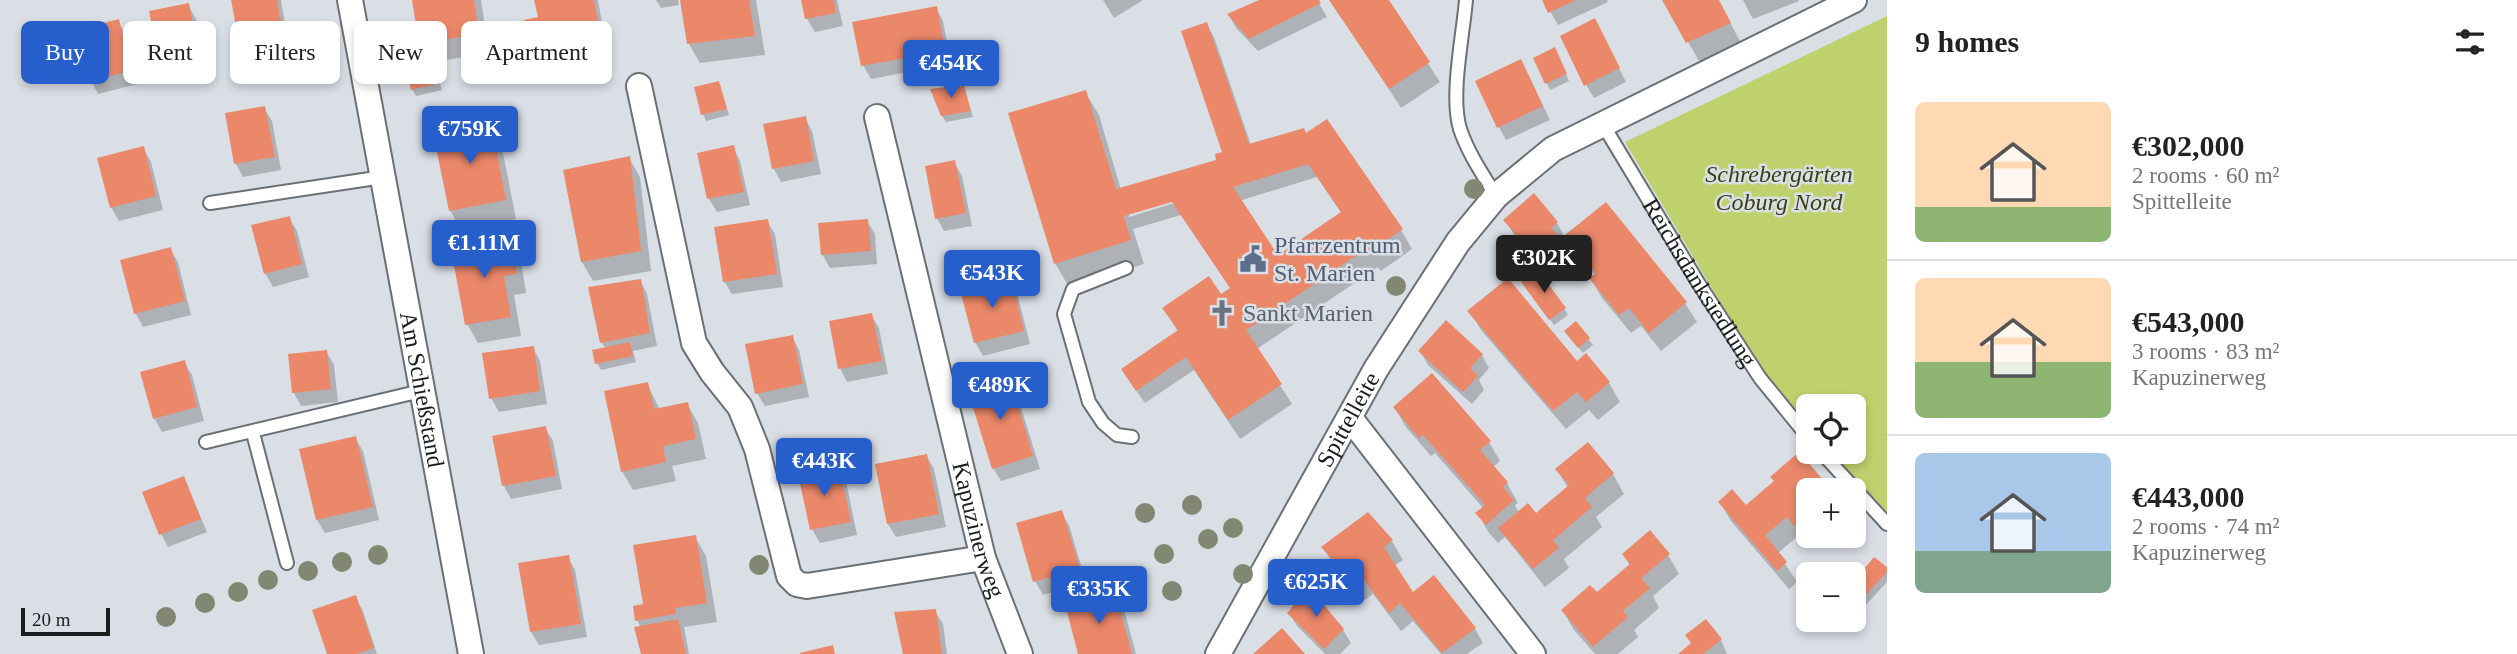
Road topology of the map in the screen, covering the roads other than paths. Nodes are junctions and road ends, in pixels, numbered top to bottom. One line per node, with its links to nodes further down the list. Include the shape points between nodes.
1 (349, 0): 7 (street, Am Schießstand)
2 (1466, 0): 8 (lane, via 1456,101 1460,128)
3 (1854, 0): 6 (street, Spittelleite)
4 (639, 86): 19 (street, via 694,343 740,407 757,449 789,576 807,586)
5 (877, 117): 19 (street, Kapuzinerweg)
6 (1602, 123): 8 (street, Spittelleite, via 1553,149); 13 (lane, Reichsdanksiedlung, via 1759,378)
7 (383, 177): 9 (lane); 11 (street, Am Schießstand)
8 (1496, 196): 12 (street, Spittelleite, via 1445,262)
9 (210, 203)
10 (1126, 268): 15 (lane, via 1073,289 1064,314 1089,402 1117,435)
11 (421, 391): 14 (lane); 21 (street, Am Schießstand)
12 (1350, 418): 23 (street, Spittelleite); 24 (street)
13 (1796, 423)
14 (253, 433): 16 (lane); 20 (lane)
15 (1132, 437)
16 (206, 442)
17 (1832, 464): 18 (lane)
18 (1887, 524)
19 (983, 558): 22 (street, Kapuzinerweg)
20 (287, 563)
21 (471, 654)
22 (1020, 654)
23 (1218, 654)
24 (1533, 654)

